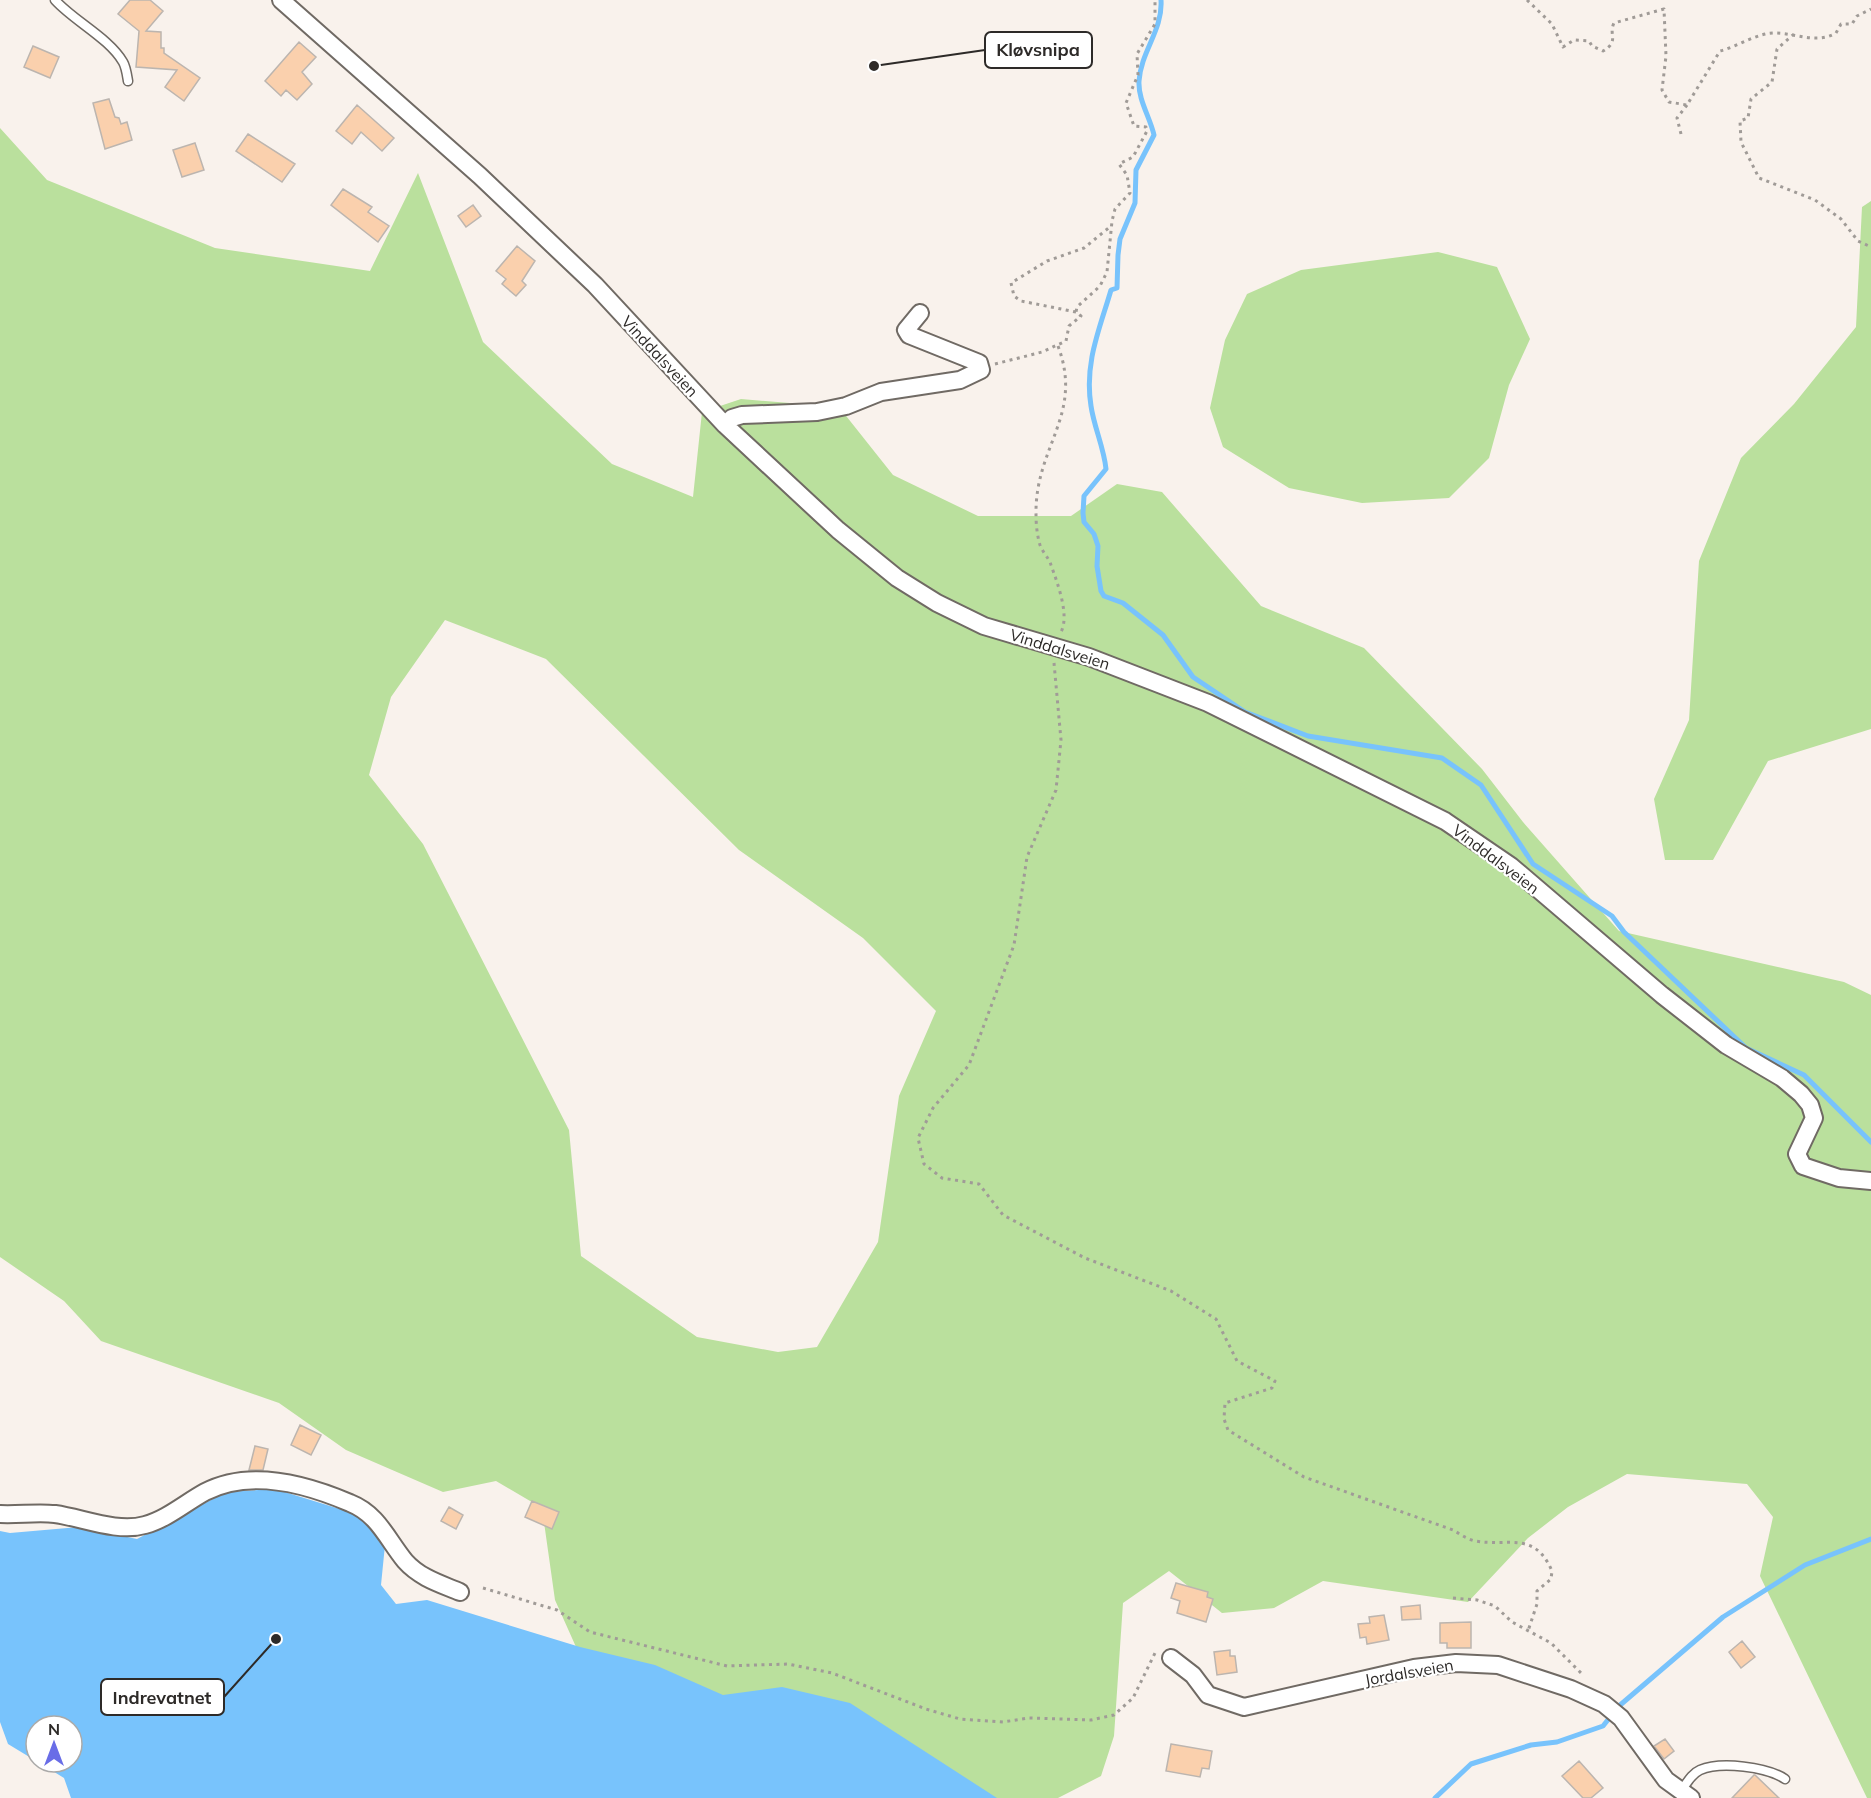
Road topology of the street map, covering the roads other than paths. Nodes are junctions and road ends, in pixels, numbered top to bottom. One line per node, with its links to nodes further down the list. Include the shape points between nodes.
1 (55, 0): 3 (lane, via 123,62)
2 (280, 0): 5 (street, Vinddalsveien, via 480,176 595,285)
3 (128, 81)
4 (920, 313): 5 (street, via 906,330 909,335 982,367 960,380 890,389 846,406 817,412 742,415)
5 (725, 425): 6 (street, Vinddalsveien, via 838,530 897,578 937,603 984,627 1143,676 1208,703 1478,842 1726,1045 1782,1078 1801,1094 1814,1118 1797,1154 1803,1166 1839,1178)
6 (1869, 1181)
7 (0, 1514): 8 (street, via 52,1514 119,1527 144,1525 223,1483 279,1483 352,1503 373,1516 406,1562 424,1577)
8 (460, 1592)
9 (1171, 1658): 11 (street, Jordalsveien, via 1193,1675 1208,1695 1244,1707 1414,1668 1498,1665 1604,1704 1621,1718 1666,1780)
10 (1785, 1779): 11 (lane, via 1758,1768 1709,1768 1690,1778)
11 (1686, 1795)

